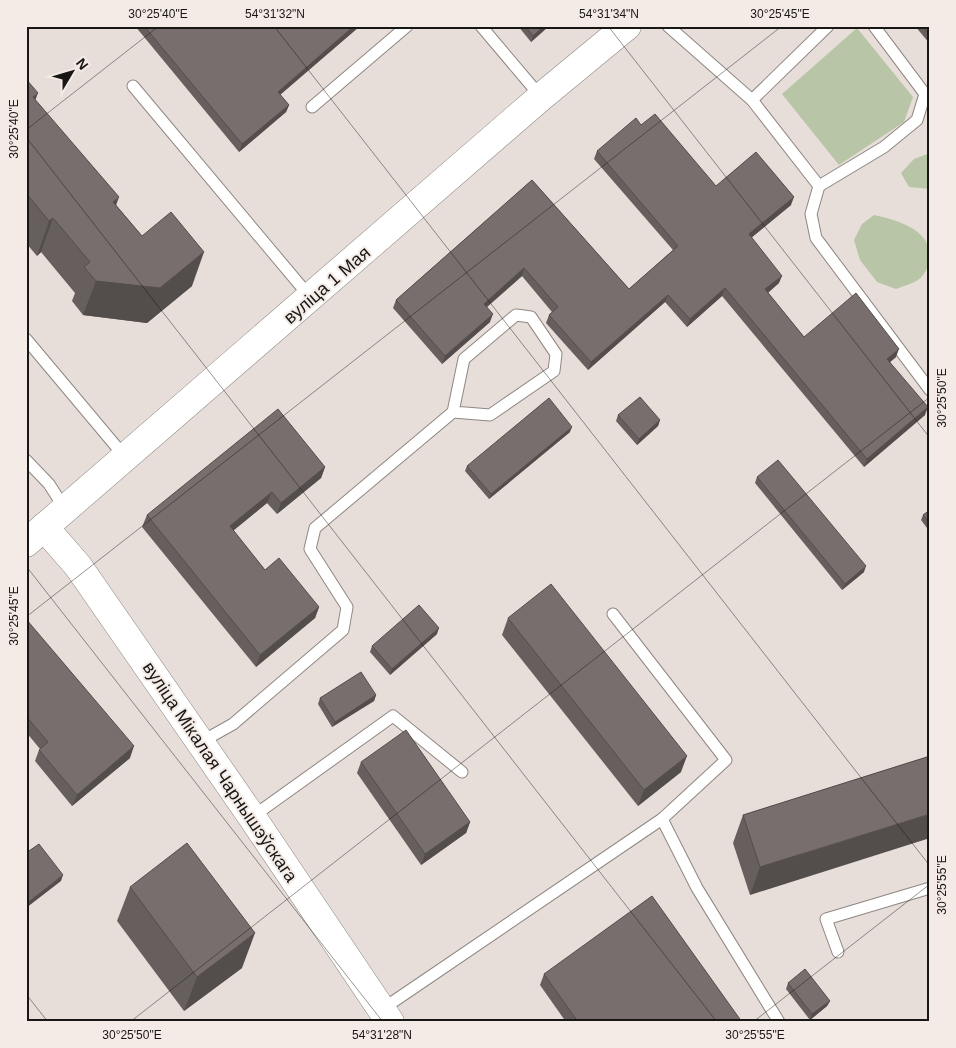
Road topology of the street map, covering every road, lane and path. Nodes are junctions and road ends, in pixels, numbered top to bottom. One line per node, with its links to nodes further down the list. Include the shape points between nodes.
1 (407, 26): 10 (lane)
2 (481, 26): 8 (lane)
3 (627, 26): 8 (street, вуліца 1 Мая)
4 (668, 26): 9 (lane)
5 (828, 26): 9 (lane)
6 (874, 26): 11 (lane, via 925,94 917,120 884,147)
7 (133, 86): 12 (lane)
8 (541, 98): 12 (street, вуліца 1 Мая)
9 (752, 100): 11 (lane)
10 (312, 107)
11 (819, 186): 14 (lane, via 811,214 816,238)
12 (311, 299): 16 (street, вуліца 1 Мая)
13 (26, 339): 16 (lane)
14 (930, 390)
15 (453, 412): 15 (lane, via 490,415 554,371 556,354 531,317 516,315 464,358); 21 (lane, via 315,528 310,549 347,607 343,630 233,724)
16 (126, 458): 18 (street, вуліца 1 Мая)
17 (26, 460): 18 (lane, via 49,484)
18 (66, 511): 19 (street, вуліца 1 Мая)
19 (35, 535): 21 (street, вуліца Мікалая Чарнышэўскага, via 78,566)
20 (613, 614): 24 (lane, via 726,760)
21 (201, 742): 23 (street, вуліца Мікалая Чарнышэўскага)
22 (462, 772): 23 (lane, via 393,716)
23 (252, 817): 27 (street, вуліца Мікалая Чарнышэўскага)
24 (662, 819): 27 (lane); 28 (lane, via 697,888)
25 (930, 888): 26 (lane, via 826,919)
26 (838, 952)
27 (385, 1016)
28 (779, 1022)

